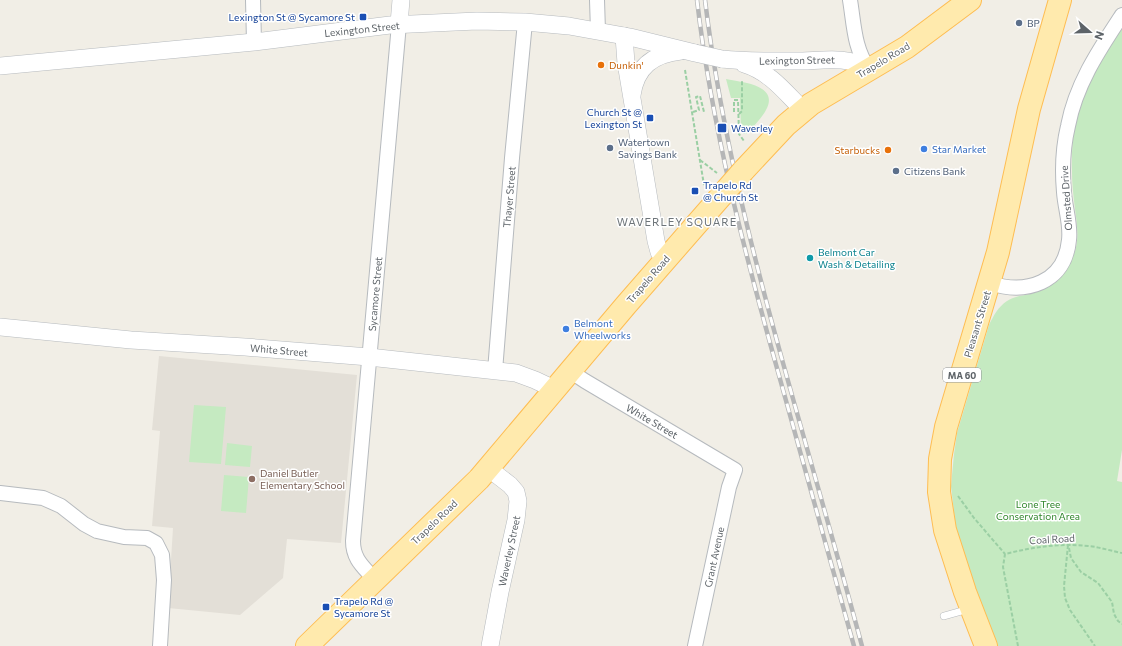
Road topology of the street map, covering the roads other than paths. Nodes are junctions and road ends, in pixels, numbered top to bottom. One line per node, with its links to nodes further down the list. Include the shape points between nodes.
1 (253, 0): 12 (street)
2 (401, 0): 9 (street, Sycamore Street)
3 (597, 0): 10 (street)
4 (850, 0): 16 (street, via 858,48)
5 (970, 0): 16 (main road, Trapelo Road, via 916,41)
6 (1060, 0): 20 (main road, Pleasant Street / MA 60, via 1028,109 1008,212)
7 (1122, 15): 20 (street, Olmsted Drive, via 1087,70 1068,125 1063,171 1069,240 1062,262 1048,278 1037,285 1007,288)
8 (525, 22): 9 (street, Lexington Street, via 477,20); 10 (street, Lexington Street); 23 (street, Thayer Street)
9 (399, 24): 12 (street, Lexington Street); 22 (street, Sycamore Street)
10 (598, 31): 11 (street, Lexington Street)
11 (624, 36): 13 (street, Lexington Street); 17 (street)
12 (254, 42): 15 (street, Lexington Street)
13 (688, 52): 14 (street, Lexington Street, bridge); 17 (street, via 664,55 646,64 638,76)
14 (722, 59): 16 (street, Lexington Street, via 842,60); 18 (street, Lexington Street, via 750,66 764,73)
15 (0, 66)
16 (869, 69): 18 (main road, Trapelo Road)
17 (632, 99): 19 (street, via 656,241)
18 (803, 110): 19 (main road, Trapelo Road, bridge, via 780,130 743,171 713,190)
19 (664, 261): 24 (main road, Trapelo Road)
20 (990, 283): 30 (main road, Pleasant Street / MA 60, via 946,426 939,481 940,504 948,540)
21 (0, 327): 22 (street, White Street, via 130,340)
22 (369, 357): 23 (street, White Street); 29 (street, Sycamore Street, via 353,548 357,559)
23 (495, 371): 25 (street, White Street, via 523,375)
24 (570, 371): 25 (main road, Trapelo Road); 27 (street, White Street, via 584,382)
25 (554, 390): 26 (main road, Trapelo Road)
26 (488, 468): 29 (main road, Trapelo Road); 34 (street, Waverley Street, via 510,485 516,492 518,501)
27 (735, 470): 35 (street, Grant Avenue, via 729,487)
28 (0, 493): 32 (street, via 43,498 61,506 97,531 124,537 147,538 156,543 162,555 164,580)
29 (375, 580): 33 (main road, Trapelo Road)
30 (971, 608): 31 (lane); 36 (main road, Pleasant Street / MA 60)
31 (944, 616)
32 (160, 646)
33 (307, 646)
34 (490, 646)
35 (695, 646)
36 (986, 646)

